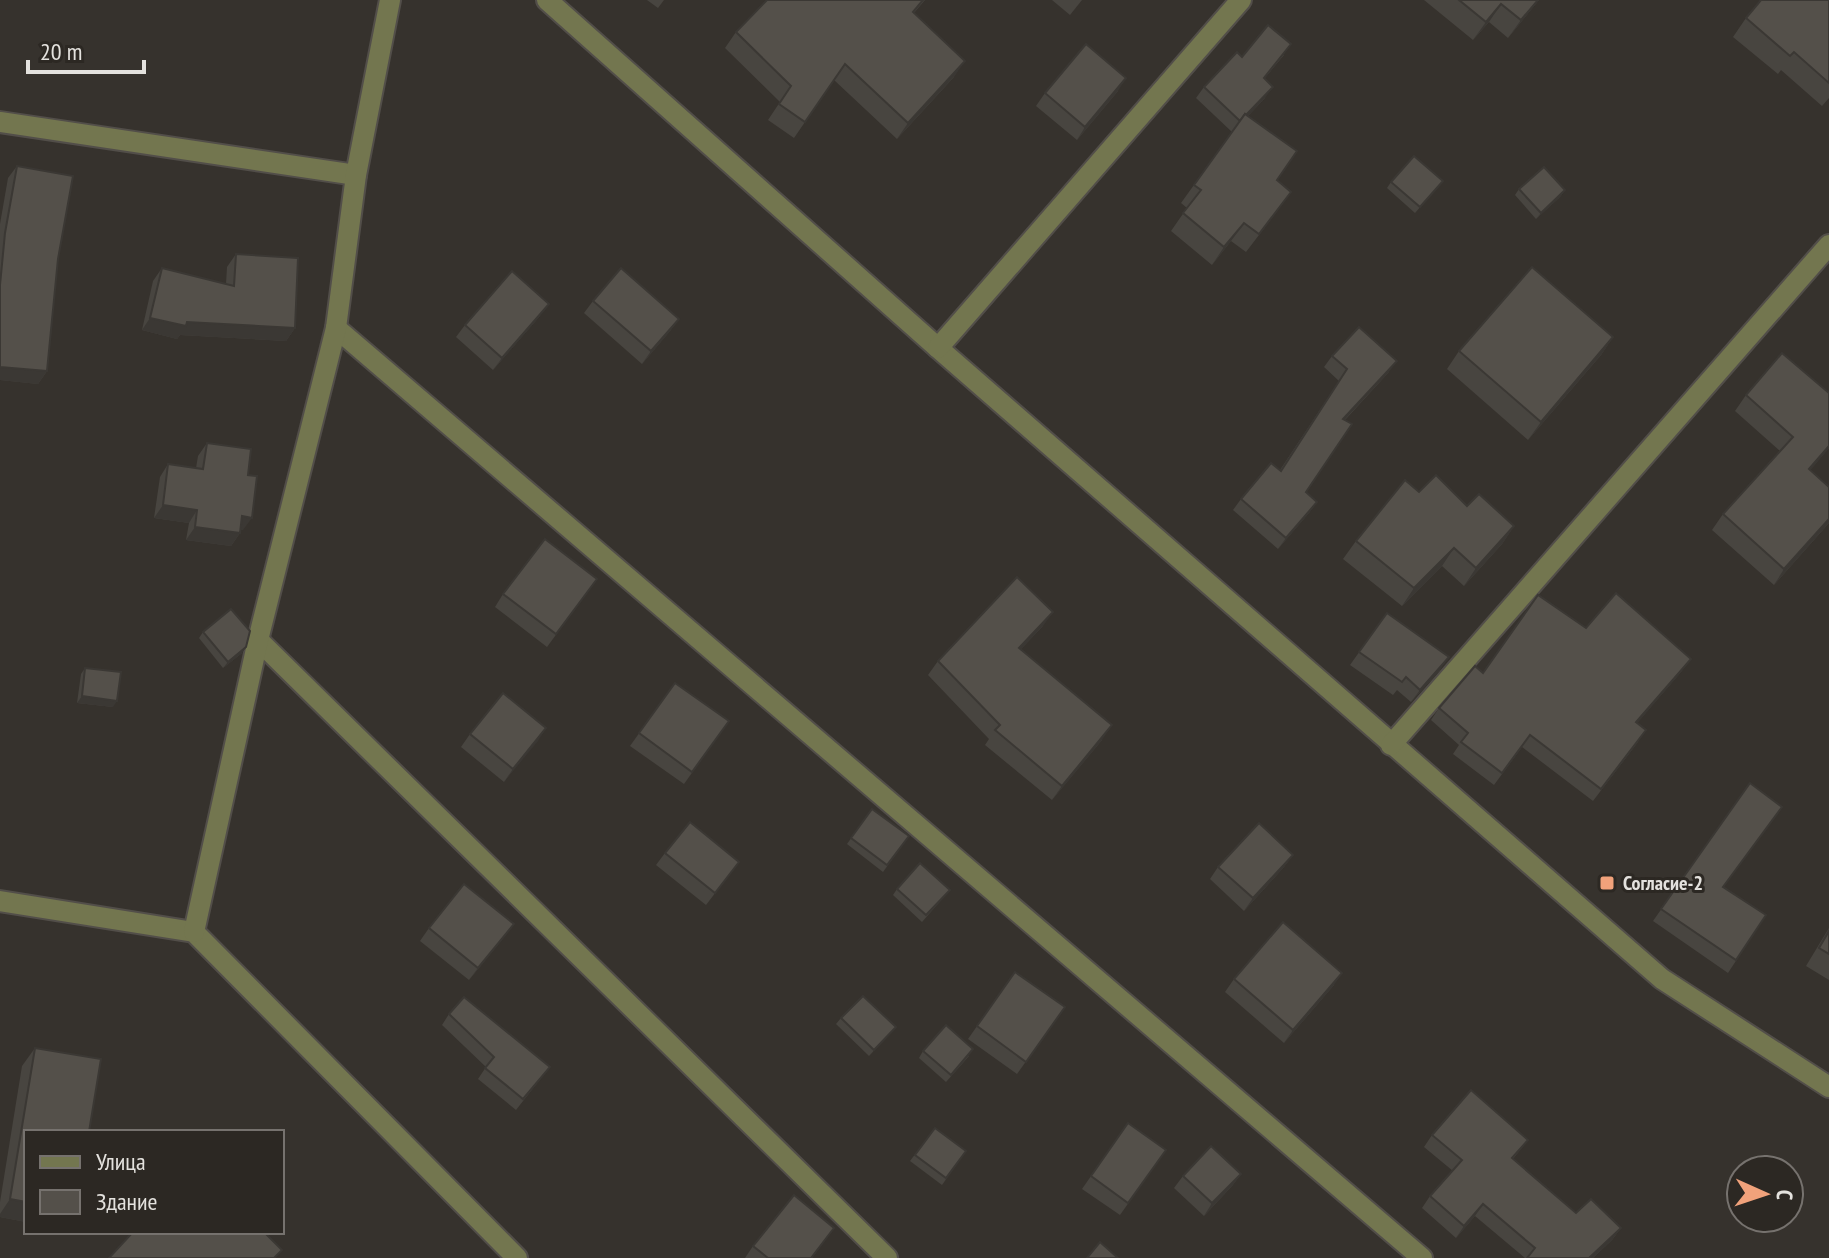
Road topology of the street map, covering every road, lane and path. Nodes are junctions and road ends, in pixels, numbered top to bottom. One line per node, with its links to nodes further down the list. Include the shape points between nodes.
1 (390, 0): 5 (street)
2 (547, 0): 8 (street)
3 (1241, 0): 8 (street)
4 (0, 122): 5 (street)
5 (356, 175): 7 (street)
6 (1829, 245): 10 (street)
7 (336, 328): 9 (street); 16 (street)
8 (938, 348): 10 (street)
9 (258, 640): 12 (street); 15 (street)
10 (1391, 745): 13 (street, via 1662,979)
11 (0, 901): 12 (street)
12 (194, 932): 14 (street)
13 (1829, 1087)
14 (517, 1258)
15 (887, 1258)
16 (1422, 1258)

